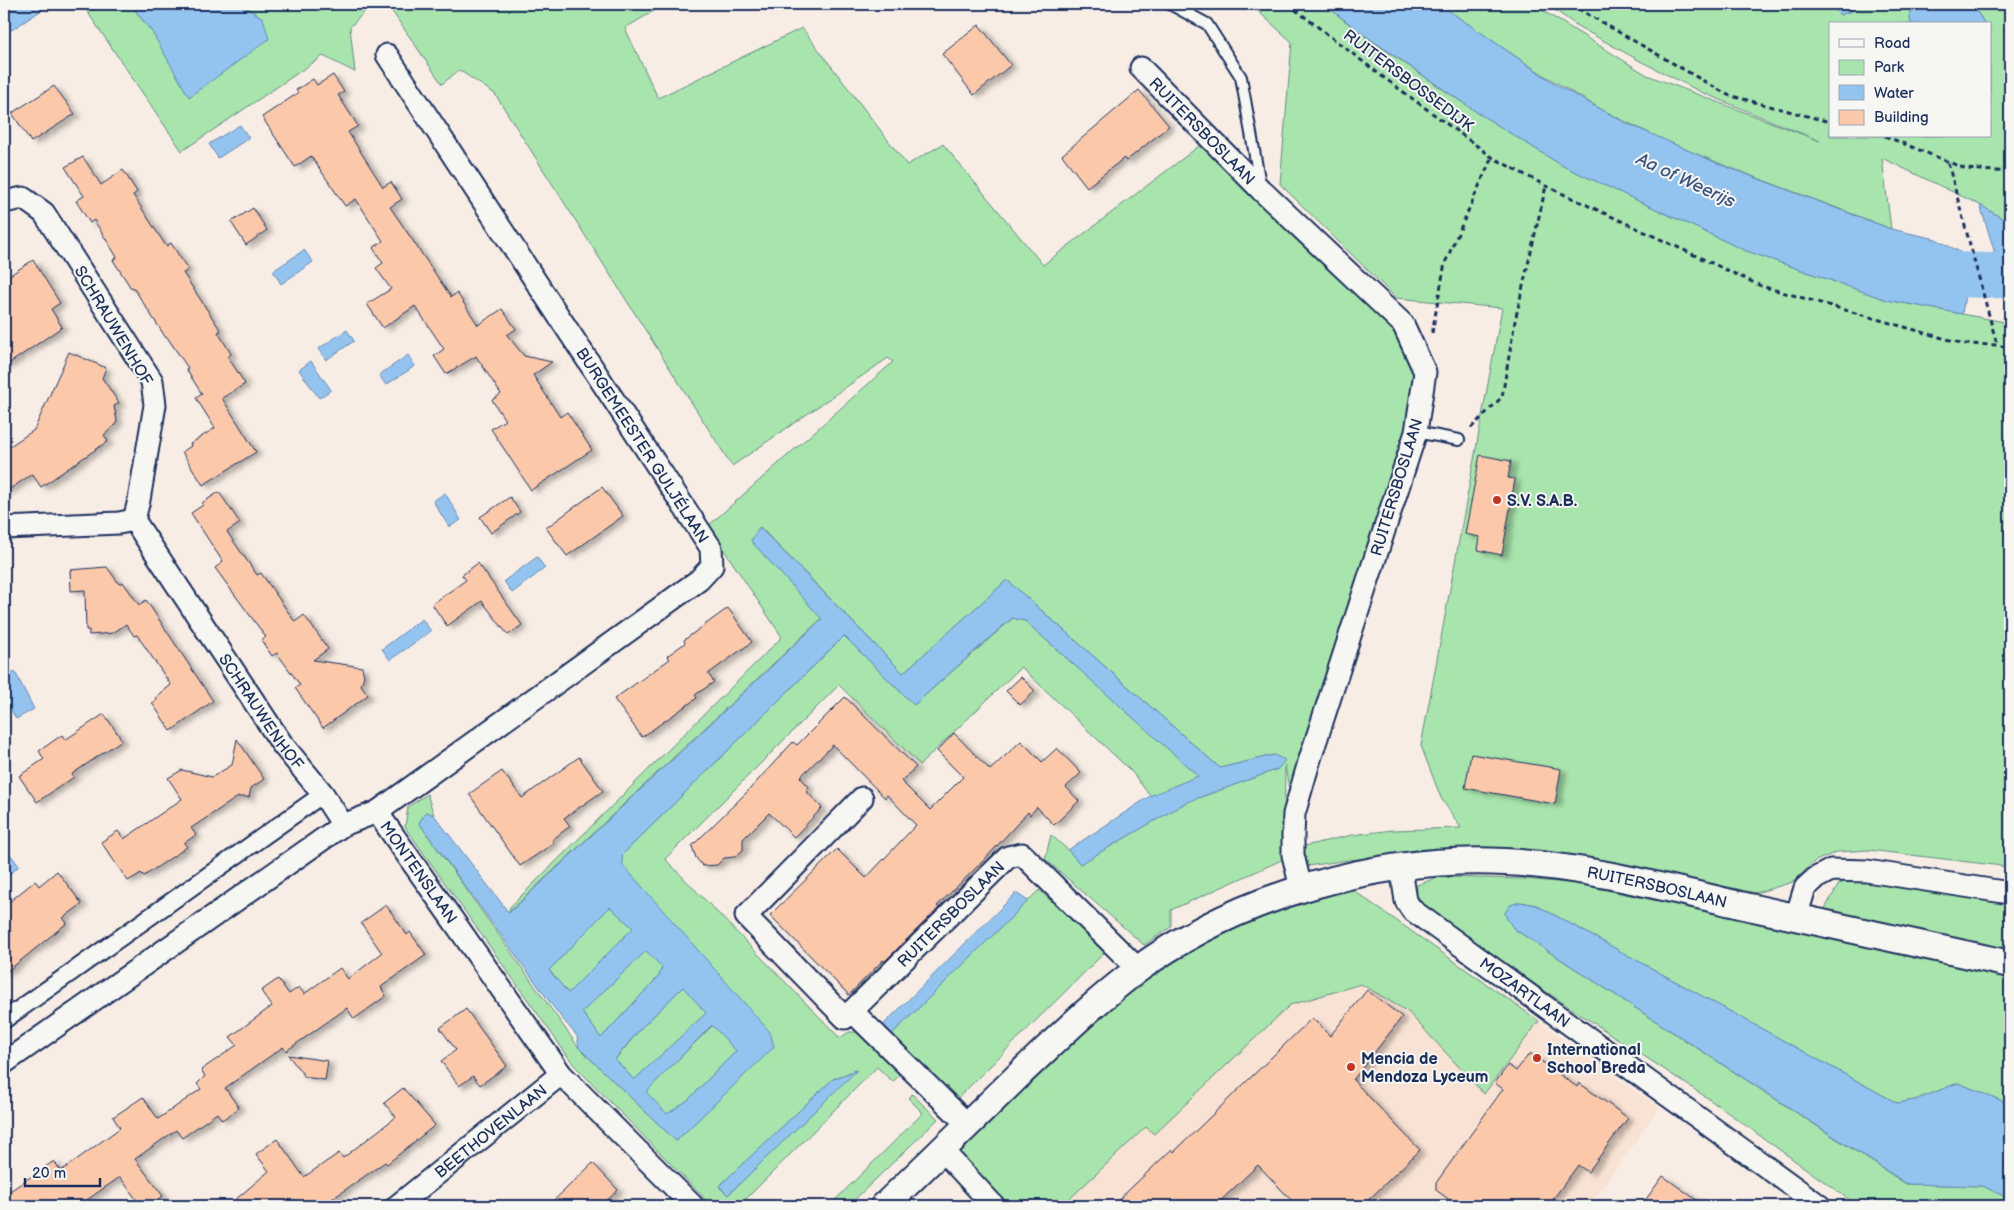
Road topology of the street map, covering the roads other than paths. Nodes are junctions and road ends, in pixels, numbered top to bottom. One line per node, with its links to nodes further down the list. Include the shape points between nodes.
1 (1170, 4): 4 (lane, via 1207,24 1241,77)
2 (387, 55): 12 (street, BURGEMEESTER GULJÉLAAN, via 711,548 712,566 700,580)
3 (1141, 68): 4 (street, RUITERSBOSLAAN)
4 (1261, 190): 6 (street, RUITERSBOSLAAN, via 1403,324 1425,372)
5 (4, 202): 8 (street, SCHRAUWENHOF, via 23,198 44,213 152,381 156,405)
6 (1416, 432): 7 (lane); 15 (street, RUITERSBOSLAAN, via 1294,814 1292,855)
7 (1459, 440)
8 (134, 520): 9 (street); 10 (street, SCHRAUWENHOF, via 282,744)
9 (4, 528)
10 (323, 794): 13 (street, SCHRAUWENHOF); 21 (street)
11 (862, 798): 20 (street, via 746,916 845,1018)
12 (377, 812): 13 (street, MONTENSLAAN); 23 (street, MONTENSLAAN)
13 (343, 825): 22 (street, MONTENSLAAN)
14 (1402, 868): 15 (street, RUITERSBOSLAAN, via 1352,875); 17 (street, RUITERSBOSLAAN, via 1484,862 1550,866 1626,879); 30 (street, MOZARTLAAN, via 1406,901 1412,910)
15 (1301, 888): 19 (street, RUITERSBOSLAAN, via 1210,926)
16 (2010, 892): 17 (street, via 1867,871 1831,870 1805,888)
17 (1796, 917): 18 (street, RUITERSBOSLAAN)
18 (2010, 964)
19 (1138, 969): 20 (street, RUITERSBOSLAAN, via 1022,854 1008,858); 24 (street, RUITERSBOSLAAN, via 1098,1001)
20 (852, 1011): 24 (street)
21 (4, 1020)
22 (4, 1063)
23 (561, 1074): 26 (street, BEETHOVENLAAN); 27 (street, MONTENSLAAN)
24 (968, 1125): 25 (street, RUITERSBOSLAAN)
25 (942, 1150): 28 (street, RUITERSBOSLAAN); 29 (street)
26 (397, 1206)
27 (693, 1206)
28 (884, 1206)
29 (994, 1206)
30 (1820, 1206)

